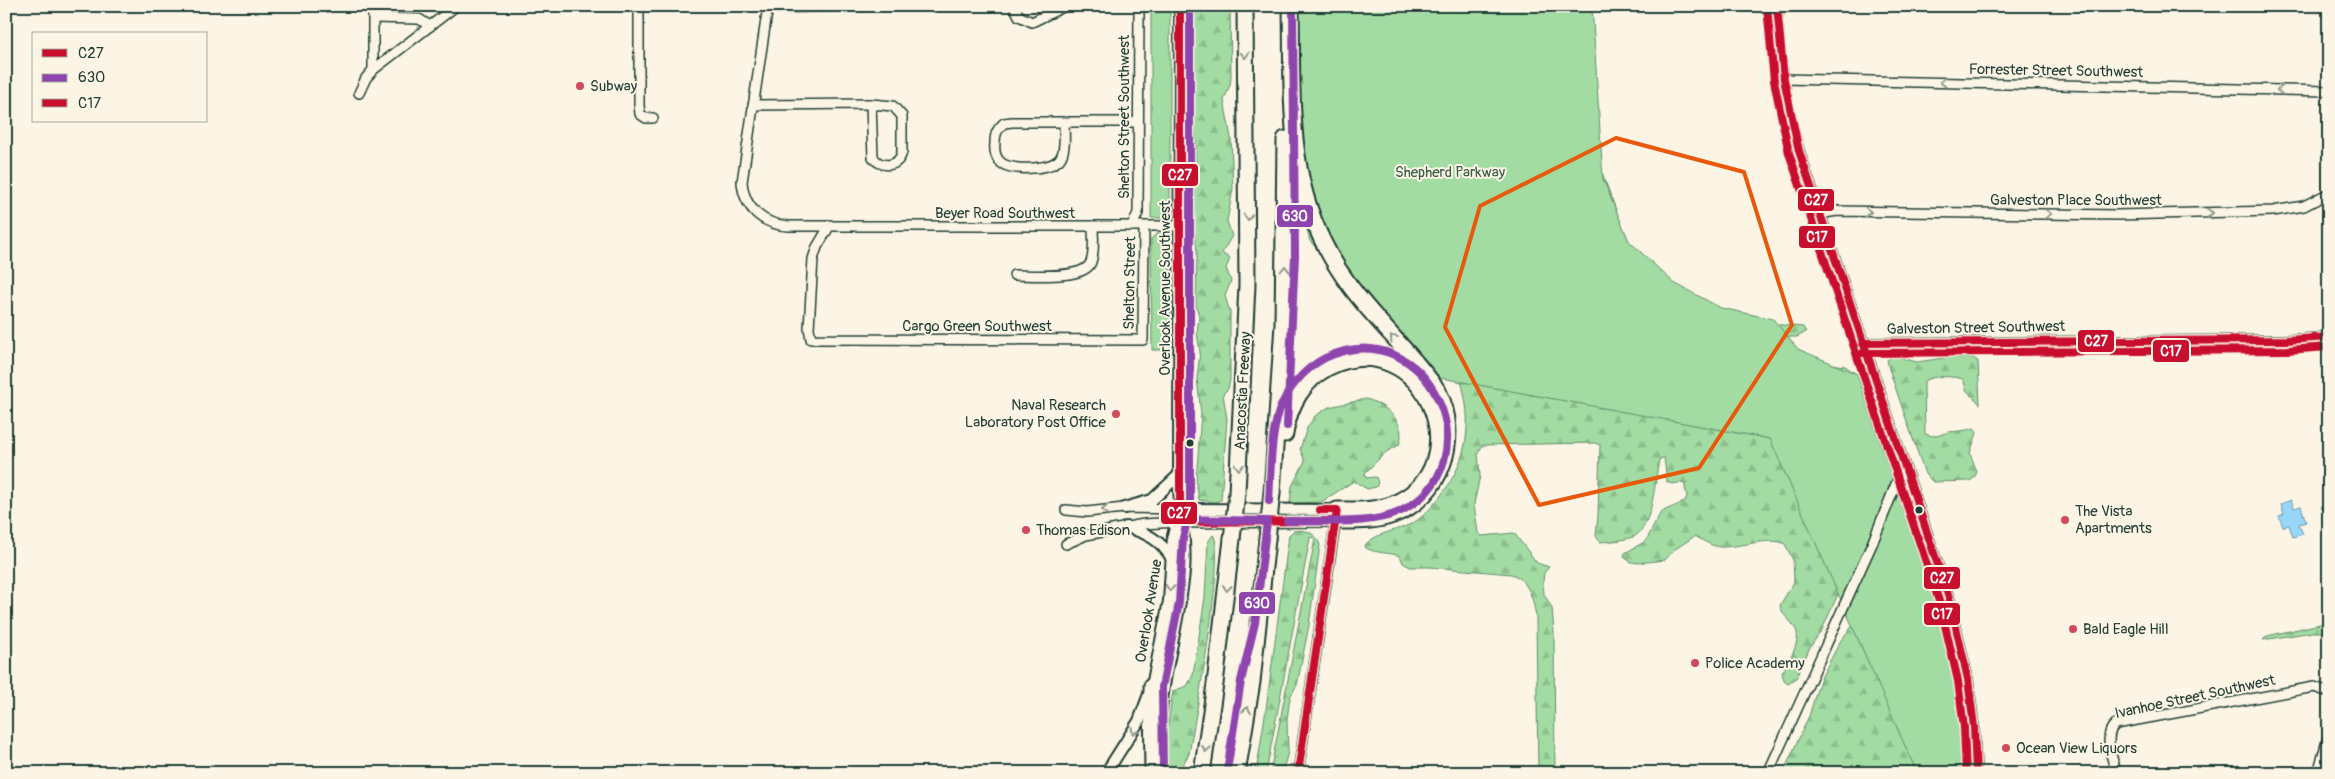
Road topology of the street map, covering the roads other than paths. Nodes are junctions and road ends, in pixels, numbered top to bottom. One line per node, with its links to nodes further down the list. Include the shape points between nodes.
1 (373, 6): 16 (street)
2 (456, 6): 17 (street)
3 (639, 6): 24 (street, via 640,114)
4 (868, 6): 14 (street)
5 (1014, 6): 15 (street, via 1019,16 1029,22 1036,21)
6 (1065, 6): 15 (street)
7 (1139, 6): 26 (street, Shelton Street Southwest)
8 (1180, 6): 32 (street, Overlook Avenue Southwest)
9 (1245, 6): 54 (highway, Anacostia Freeway, one-way to 54, bridge, via 1247,285 1237,493 1216,684)
10 (1283, 6): 40 (highway, one-way to 10, via 1285,256)
11 (1291, 6): 44 (highway, one-way to 11, via 1382,518 1414,504 1437,477 1449,432 1438,391 1342,276 1310,215 1294,142)
12 (1777, 6): 19 (street)
13 (768, 7): 14 (street); 23 (street, Beyer Road Southwest)
14 (845, 7)
15 (1050, 10)
16 (373, 18): 17 (street, via 419,19); 18 (street)
17 (430, 26): 18 (street)
18 (373, 70): 21 (street)
19 (1783, 79): 20 (street, Forrester Street Southwest, one-way to 19); 28 (street, via 1796,142)
20 (2329, 91)
21 (359, 94)
22 (871, 104): 22 (street, via 872,157 884,165 895,163 902,152 902,116 893,106); 23 (street)
23 (753, 105): 29 (street, Beyer Road Southwest, via 742,176 748,202 761,218 775,224)
24 (652, 118)
25 (1064, 122): 25 (street, via 1063,153 1052,166 1015,168 1002,164 997,157 994,149 996,133 1004,123); 26 (street)
26 (1138, 122): 31 (street, Shelton Street Southwest, via 1138,213)
27 (2329, 193): 28 (street, Galveston Place Southwest, one-way to 27, via 2118,216 2273,211 2304,206)
28 (1820, 214): 37 (street)
29 (830, 225): 30 (street, Beyer Road Southwest); 36 (street, Cargo Green Southwest, via 812,259 811,339)
30 (1093, 226): 31 (street, Beyer Road Southwest); 34 (street, via 1091,262 1085,270 1074,274)
31 (1132, 226): 33 (street, Beyer Road Southwest)
32 (1180, 226): 33 (street, Beyer Road Southwest); 39 (street, Overlook Avenue Southwest)
33 (1144, 227): 36 (street, Shelton Street)
34 (1014, 275)
35 (2329, 336): 37 (street, Galveston Street Southwest, via 2287,340)
36 (1143, 340)
37 (1863, 343): 38 (street)
38 (1904, 464): 57 (street, via 1872,544); 58 (street, via 1960,638 1971,702)
39 (1179, 475): 41 (street, via 1152,500); 42 (street, Overlook Avenue Southwest)
40 (1276, 492): 44 (highway, via 1287,422 1307,383 1318,373 1341,362 1365,359 1388,364 1413,378 1429,400 1437,424 1434,459 1420,483 1400,500 1374,509); 55 (highway, one-way to 40, bridge)
41 (1124, 508): 42 (street); 43 (street, one-way to 43, via 1087,512)
42 (1180, 509): 44 (street); 45 (street, Overlook Avenue)
43 (1066, 510)
44 (1336, 515): 45 (street); 56 (street)
45 (1179, 522): 46 (street); 48 (street, Overlook Avenue, via 1173,536); 53 (street, Overlook Avenue, via 1185,547 1183,582 1165,680 1159,759)
46 (1126, 527): 47 (street, via 1081,536); 48 (street, via 1152,536)
47 (1066, 544)
48 (1172, 559): 49 (street, Overlook Avenue, one-way to 49, via 1168,601)
49 (1152, 686): 52 (street, Overlook Avenue, one-way to 52, via 1136,727); 53 (highway)
50 (2329, 692): 59 (street, Ivanhoe Street Southwest, via 2314,687 2116,724 2109,737)
51 (2329, 734): 60 (street)
52 (1106, 773)
53 (1154, 773)
54 (1202, 773)
55 (1237, 773)
56 (1298, 773)
57 (1768, 773)
58 (1976, 773)
59 (2116, 773)
60 (2318, 773)

